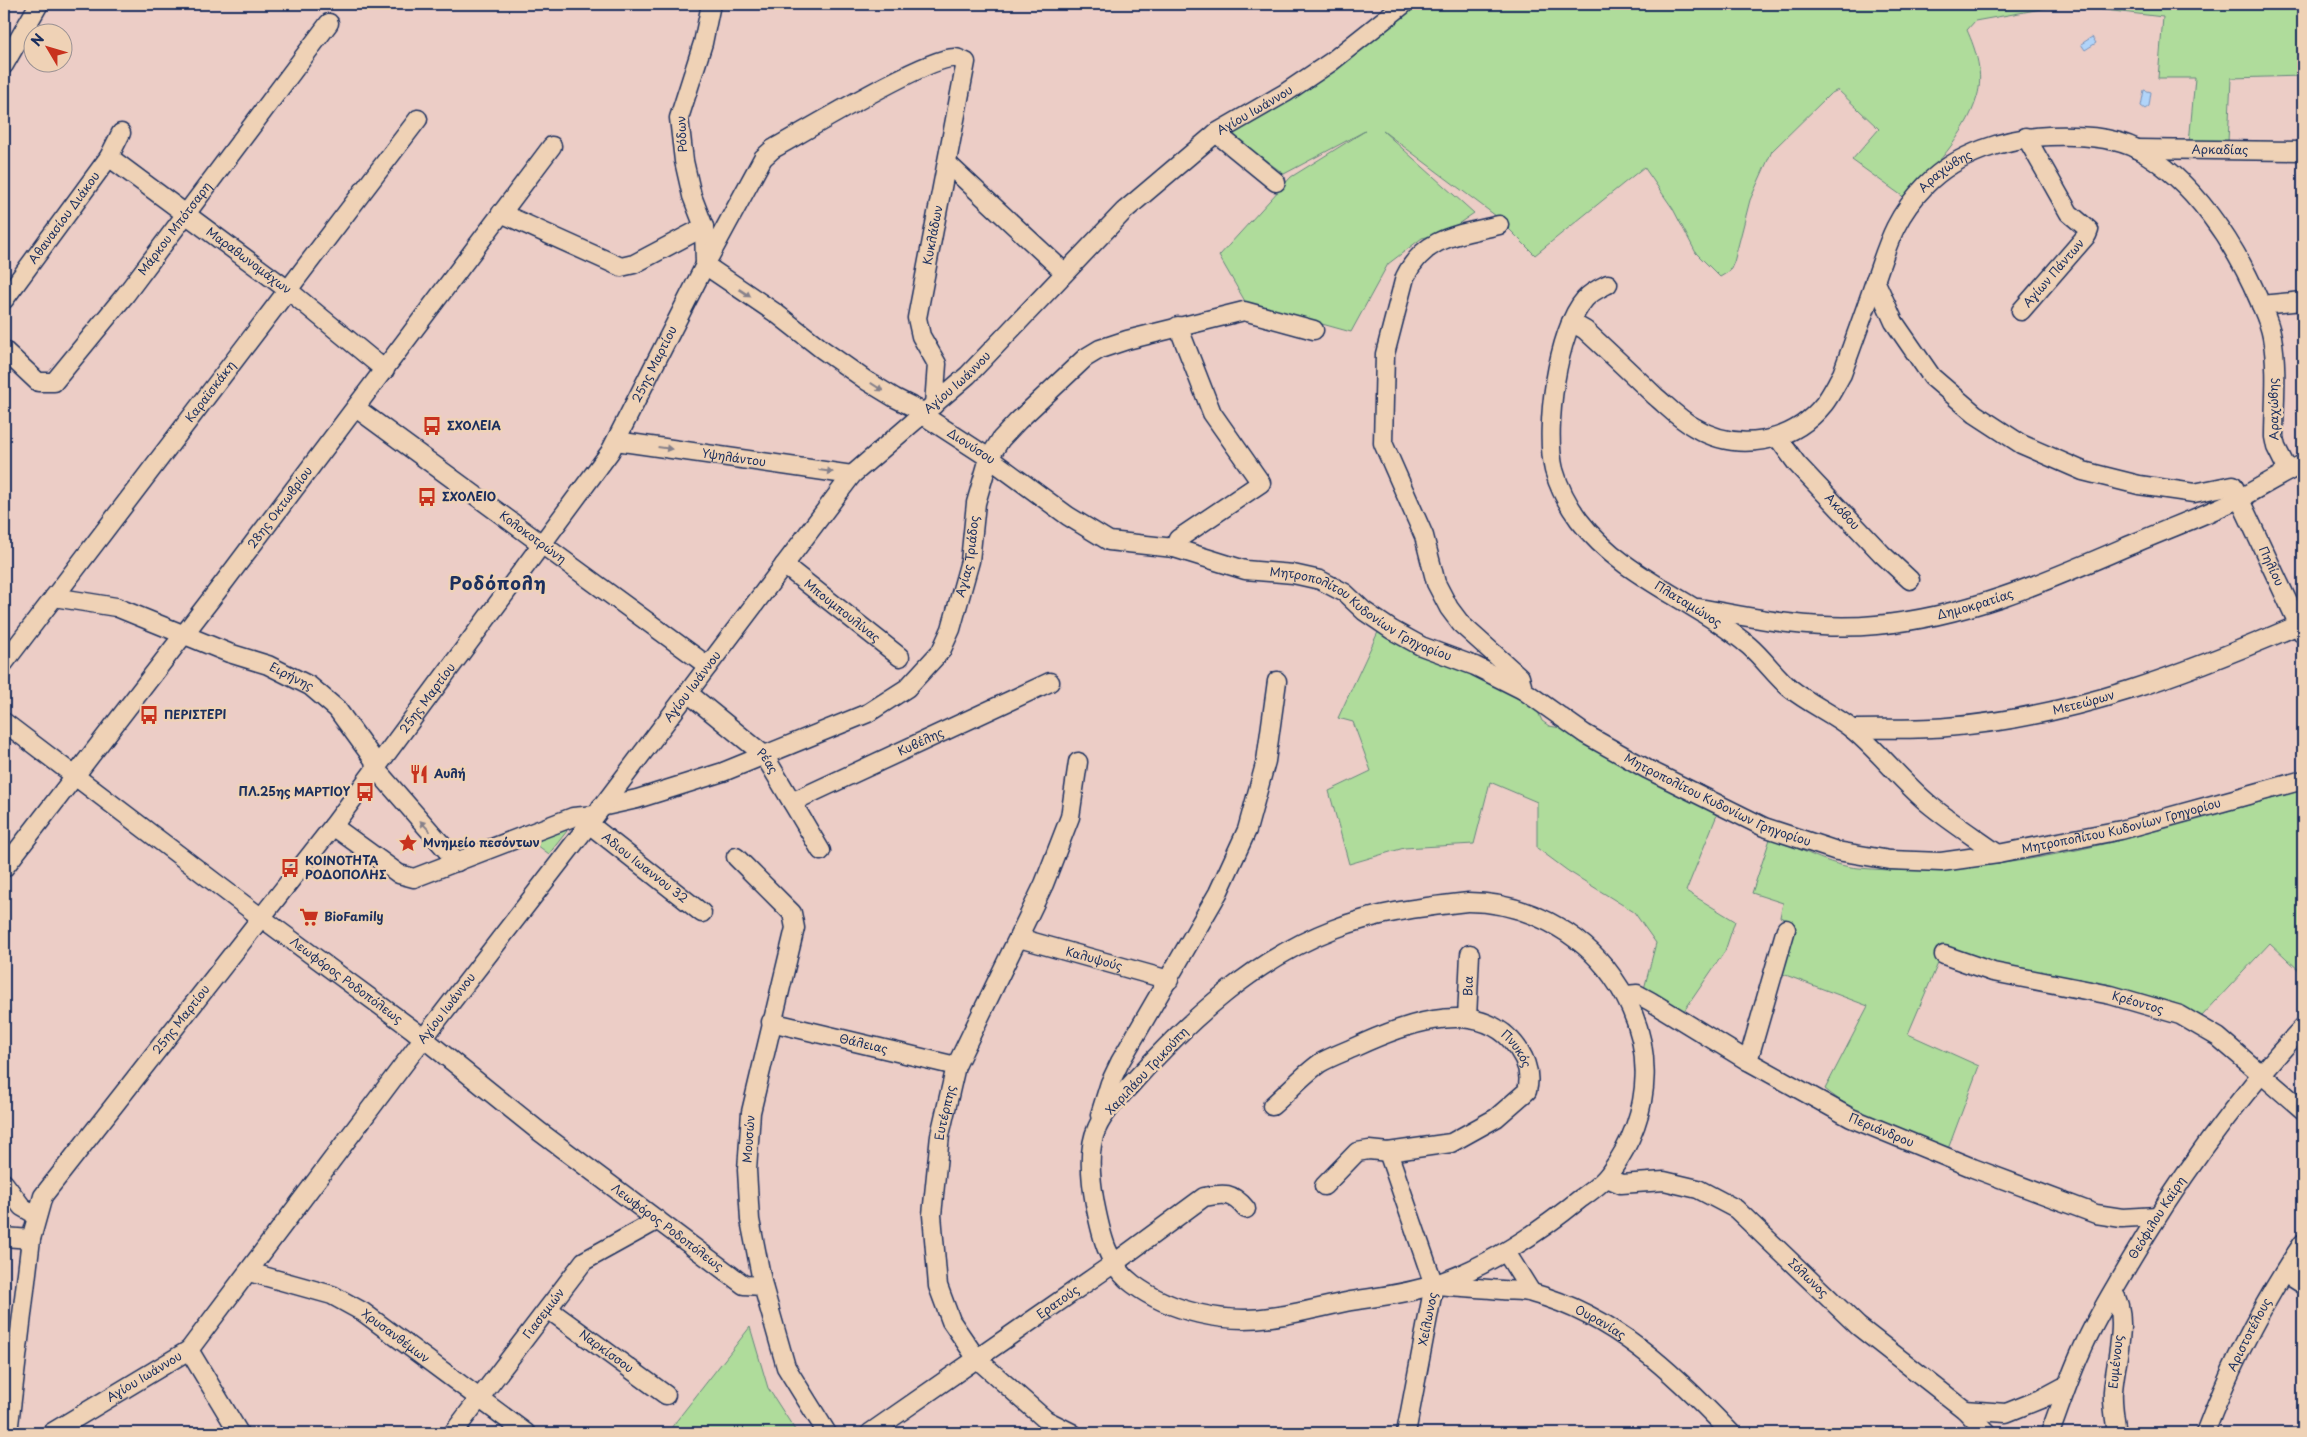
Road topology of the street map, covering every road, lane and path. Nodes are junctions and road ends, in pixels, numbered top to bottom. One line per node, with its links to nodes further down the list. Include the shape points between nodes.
1 (39, 4): 6 (street)
2 (711, 4): 20 (street, Ρόδων, via 703,43 679,118 692,196)
3 (1404, 4): 9 (street, Αγίου Ιωάννου, via 1331,62)
4 (329, 23): 18 (street, Μάρκου Μπότσαρη)
5 (966, 62): 15 (street, Κυκλάδων); 21 (street, 25ης Μαρτίου, via 955,58 932,64 773,149 763,158)
6 (4, 65)
7 (418, 120): 25 (street, Καραϊσκάκη)
8 (121, 133): 14 (street, Αθανασίου Διάκου)
9 (1216, 133): 16 (street); 22 (street, Αγίου Ιωάννου, via 1124,211)
10 (2026, 137): 12 (street, Αραχώβης, via 2092,137); 23 (street, Αραχώβης, via 1971,155 1928,184 1895,226); 29 (street, Αγίων Πάντων, via 2069,213 2089,230)
11 (552, 146): 17 (street, 28ης Οκτωβρίου)
12 (2136, 149): 13 (street, Αρκαδίας); 28 (street, Αραχώβης, via 2174,177 2217,225 2239,257)
13 (2303, 151)
14 (109, 157): 18 (street, Μαραθωνομάχων); 26 (street, Αθανασίου Διάκου)
15 (946, 162): 22 (street); 36 (street, Κυκλάδων, via 917,318 922,336 937,364)
16 (1276, 182)
17 (501, 213): 20 (street, via 621,266 634,264); 34 (street, 28ης Οκτωβρίου)
18 (186, 214): 25 (street, Μαραθωνομάχων); 33 (street, Μάρκου Μπότσαρη, via 54,382 38,382)
19 (1498, 225): 56 (street, via 1439,241 1422,252 1410,268 1385,354 1383,443 1424,536 1440,592 1461,624 1520,677)
20 (704, 227): 21 (street, Ρόδων)
21 (705, 265): 36 (street, Διονύσου, one-way to 36, via 895,398); 38 (street, 25ης Μαρτίου)
22 (1064, 272): 36 (street, Αγίου Ιωάννου, via 968,376)
23 (1875, 280): 37 (street, Αραχώβης, via 1842,374 1832,392 1805,422); 42 (street, via 1894,322 1932,377 1975,414 2021,444 2083,471 2140,485 2194,493 2233,485)
24 (1608, 284): 30 (street, Πλαταμώνος, via 1586,298)
25 (288, 290): 34 (street, Μαραθωνομάχων); 47 (street, Καραϊσκάκη)
26 (4, 300)
27 (2303, 301): 28 (street)
28 (2261, 305): 40 (street, Αραχώβης, via 2274,348 2274,438 2276,447)
29 (2021, 311)
30 (1571, 322): 37 (street, Αραχώβης, via 1586,330 1693,427 1722,439 1740,442); 48 (street, Πλαταμώνος, via 1561,355 1551,428 1552,458 1563,494 1587,531 1610,554)
31 (1178, 326): 32 (street, Αγίας Τριάδος, via 1244,311); 39 (street, Αγίας Τριάδος, via 1100,349 1085,358 1018,421); 44 (street, via 1212,413 1261,483 1178,539)
32 (1314, 330)
33 (4, 350)
34 (384, 370): 35 (street, 28ης Οκτωβρίου)
35 (356, 408): 43 (street, Κολοκοτρώνη); 50 (street, 28ης Οκτωβρίου)
36 (930, 409): 39 (street, Διονύσου, via 929,419); 41 (street, Αγίου Ιωάννου)
37 (1778, 438): 46 (street, Ακόβου, via 1797,464)
38 (616, 441): 41 (street, Υψηλάντου, one-way to 41); 43 (street, 25ης Μαρτίου)
39 (989, 458): 44 (street, Διονύσου, via 1068,516 1109,541); 60 (street, Αγίας Τριάδος, via 976,503 965,582 940,651 907,688 868,713)
40 (2296, 467): 42 (street, Δημοκρατίας)
41 (852, 475): 45 (street, Αγίου Ιωάννου)
42 (2238, 498): 48 (street, Δημοκρατίας, via 1997,600 1942,614 1877,625 1839,626 1784,622); 49 (street, Πηλίου)
43 (543, 544): 53 (street, Κολοκοτρώνη); 62 (street, 25ης Μαρτίου)
44 (1174, 548): 56 (street, Μητροπολίτου Κυδονίων Γρηγορίου, via 1245,570 1320,580 1345,593 1364,611 1421,646 1475,666)
45 (784, 565): 51 (street, Μπουμπουλίνας); 53 (street, Αγίου Ιωάννου)
46 (1910, 580)
47 (54, 598): 50 (street, Ειρήνης, via 116,607); 52 (street, Καραϊσκάκη)
48 (1695, 608): 59 (street, Πλαταμώνος, via 1749,646 1791,689)
49 (2302, 627): 59 (street, Μετεώρων, via 2110,696 2026,716 1947,727)
50 (184, 636): 62 (street, Ειρήνης, via 268,665 310,686 337,709 374,760); 63 (street, 28ης Οκτωβρίου)
51 (900, 657)
52 (4, 662)
53 (708, 666): 57 (street, Αγίου Ιωάννου)
54 (1277, 681): 79 (street, via 1266,761 1247,830 1218,892)
55 (1050, 682): 65 (street, Κυβέλης)
56 (1522, 690): 69 (street, Μητροπολίτου Κυδονίων Γρηγορίου, via 1585,734 1764,827 1837,851 1890,860 1941,862)
57 (688, 693): 60 (street, Ρέας); 66 (street, Αγίου Ιωάννου)
58 (4, 722): 63 (street, Λεωφόρος Ροδοπόλεως)
59 (1852, 729): 69 (street, Πλαταμώνος, via 1929,804)
60 (764, 755): 65 (street, Ρέας); 66 (street, Αγίας Τριάδος)
61 (1078, 762): 76 (street, Ευτέρπης, via 1070,817)
62 (375, 768): 67 (street, 25ης Μαρτίου); 71 (street, Ειρήνης, one-way to 62)
63 (74, 776): 72 (street, 28ης Οκτωβρίου); 74 (street, Λεωφόρος Ροδοπόλεως)
64 (2303, 780): 69 (street, Μητροπολίτου Κυδονίων Γρηγορίου, via 2121,830)
65 (792, 802): 68 (street, Ρέας)
66 (595, 815): 71 (street, via 573,817); 73 (street, Αδιου Ιωαννου 32); 84 (street, Αγίου Ιωάννου)
67 (333, 826): 71 (street, via 399,874 414,878); 74 (street, 25ης Μαρτίου)
68 (821, 851)
69 (1998, 854)
70 (736, 857): 82 (street, Μουσών, via 792,913 796,928)
71 (457, 862)
72 (4, 868)
73 (702, 913)
74 (261, 918): 84 (street, Λεωφόρος Ροδοπόλεως); 96 (street, 25ης Μαρτίου, via 43,1196)
75 (1786, 929): 85 (street)
76 (1019, 938): 79 (street, Καλυψούς); 86 (street, Ευτέρπης)
77 (1470, 954): 81 (street, Βια)
78 (1944, 955): 87 (street, Κρέοντος, via 1993,972 2103,994 2180,1015 2218,1037)
79 (1169, 980): 90 (street, via 1120,1062 1110,1083)
80 (1626, 995): 85 (street, Περιάνδρου, via 1637,994 1650,1001); 90 (street, Χαριλάου Τρικούπη, via 1595,953 1580,941 1518,909 1468,902 1388,912 1332,929 1252,972 1165,1049 1116,1102); 92 (street, Χαριλάου Τρικούπη, via 1640,1038 1646,1086 1642,1108 1631,1135)
81 (1467, 1018): 88 (street, Πνυκός, via 1417,1022 1374,1038 1321,1063); 91 (street, Πνυκός, via 1499,1030 1513,1043 1530,1072 1527,1091 1496,1118 1452,1143)
82 (771, 1022): 86 (street, Θάλειας); 108 (street, Μουσών, via 751,1112 747,1170 750,1220)
83 (2303, 1027): 87 (street, Θεόφιλου Καϊρη)
84 (424, 1038): 98 (street, Λεωφόρος Ροδοπόλεως, via 540,1132); 104 (street, Αγίου Ιωάννου)
85 (1748, 1061): 97 (street, Περιάνδρου, via 1851,1118 1982,1172 2096,1214 2122,1218)
86 (956, 1066): 113 (street, Ευτέρπης, via 940,1136 932,1215 938,1286 951,1321)
87 (2260, 1074): 89 (street, Κρέοντος); 97 (street, Θεόφιλου Καϊρη)
88 (1272, 1106)
89 (2303, 1110)
90 (1097, 1128): 103 (street, Χαριλάου Τρικούπη, via 1091,1161 1093,1191 1103,1238)
91 (1388, 1152): 94 (street, Πνυκός, via 1357,1152); 106 (street, Χείλωνος)
92 (1607, 1178): 102 (street, Χαριλάου Τρικούπη); 117 (street, Σόλωνος, via 1621,1184 1664,1182 1698,1189 1736,1209 1858,1326)
93 (4, 1183): 96 (street, via 22,1207)
94 (1324, 1186)
95 (1246, 1209): 103 (street, Ερατούς, via 1237,1198 1222,1193 1204,1198)
96 (36, 1215): 100 (street, 25ης Μαρτίου)
97 (2157, 1216): 110 (street, Θεόφιλου Καϊρη)
98 (658, 1220): 108 (street, Λεωφόρος Ροδοπόλεως, via 744,1285); 111 (street, Γιασεμιών, via 584,1260)
99 (4, 1237): 100 (street)
100 (30, 1238): 118 (street, 25ης Μαρτίου)
101 (2303, 1243): 105 (street, Αριστοτέλους)
102 (1506, 1252): 106 (street, Χαριλάου Τρικούπη); 109 (street)
103 (1113, 1264): 106 (street, Χαριλάου Τρικούπη, via 1132,1284 1166,1303 1219,1318 1268,1318); 113 (street, Ερατούς)
104 (249, 1272): 112 (street, Αγίου Ιωάννου); 116 (street, Χρυσανθέμων, via 332,1295 363,1312)
105 (2284, 1273): 107 (street); 131 (street, Αριστοτέλους, via 2256,1322)
106 (1434, 1285): 109 (street, Ουρανίας); 126 (street, Χείλωνος)
107 (2303, 1285)
108 (763, 1286): 123 (street, Μουσών, via 786,1367)
109 (1531, 1292): 127 (street, Ουρανίας, via 1581,1311 1623,1334 1692,1392)
110 (2113, 1292): 114 (street, Θεόφιλου Καϊρη, via 2090,1332); 130 (street, Ευμένους, via 2119,1300 2120,1339 2112,1392)
111 (548, 1309): 115 (street, Ναρκίσσου); 116 (street, Γιασεμιών)
112 (189, 1350): 119 (street, Αγίου Ιωάννου); 120 (street)
113 (978, 1359): 124 (street, Ερατούς); 125 (street, Ευτέρπης, via 1046,1420)
114 (2067, 1385): 117 (street, via 2006,1413); 129 (street, Θεόφιλου Καϊρη)
115 (666, 1395)
116 (479, 1399): 121 (street, Γιασεμιών); 122 (street, Χρυσανθέμων)
117 (1965, 1410): 128 (street, Σόλωνος)
118 (9, 1433)
119 (52, 1433)
120 (239, 1433)
121 (453, 1433)
122 (526, 1433)
123 (827, 1433)
124 (870, 1433)
125 (1072, 1433)
126 (1406, 1433)
127 (1731, 1433)
128 (1987, 1433)
129 (2050, 1433)
130 (2117, 1433)
131 (2205, 1433)

